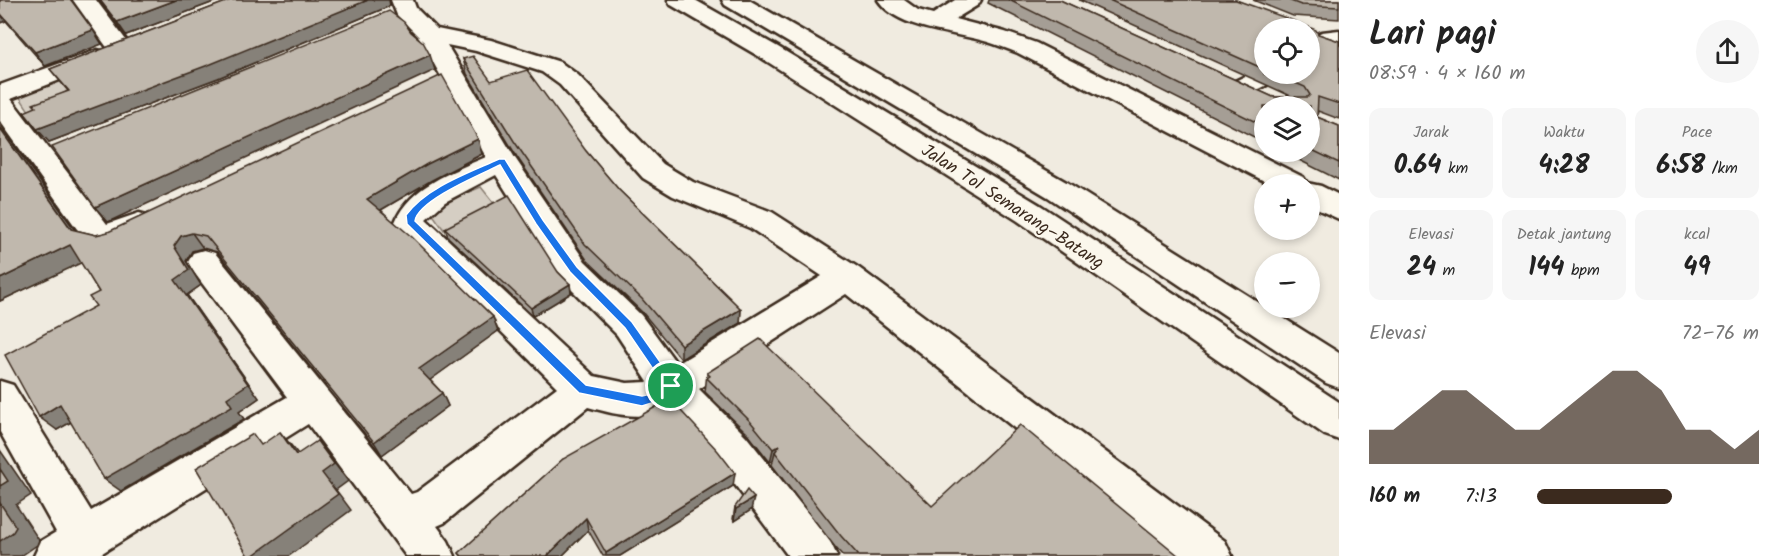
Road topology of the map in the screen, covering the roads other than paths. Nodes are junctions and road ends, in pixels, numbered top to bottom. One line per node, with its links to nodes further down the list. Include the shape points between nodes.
1 (84, 0): 9 (main road, via 131,44)
2 (679, 0): 23 (main road, Jalan Tol Semarang–Batang, via 1029,213)
3 (733, 0): 18 (main road, Jalan Tol Semarang–Batang, via 1058,190)
4 (889, 0): 7 (main road, via 910,15)
5 (970, 0): 7 (main road)
6 (397, 10): 8 (main road)
7 (934, 23): 12 (main road, via 1027,48)
8 (429, 33): 11 (main road, via 442,80); 17 (main road, via 483,45 551,68 569,80 653,171 683,189 761,220)
9 (0, 94)
10 (0, 103): 15 (main road, via 54,154 98,235 114,236)
11 (502, 161): 19 (main road, via 573,270 629,325); 20 (main road, via 421,204 410,222)
12 (1273, 174)
13 (1320, 198): 14 (main road)
14 (1339, 208)
15 (167, 211)
16 (204, 262): 22 (main road)
17 (847, 277): 19 (main road); 28 (main road)
18 (1339, 372)
19 (671, 386): 20 (main road, via 642,401); 27 (main road, via 732,449)
20 (583, 389): 24 (main road, via 429,509)
21 (0, 397): 25 (main road)
22 (311, 402): 24 (main road, via 323,412); 25 (main road)
23 (1339, 423)
24 (403, 517): 26 (main road)
25 (70, 548)
26 (434, 556)
27 (814, 556)
28 (1210, 556)

